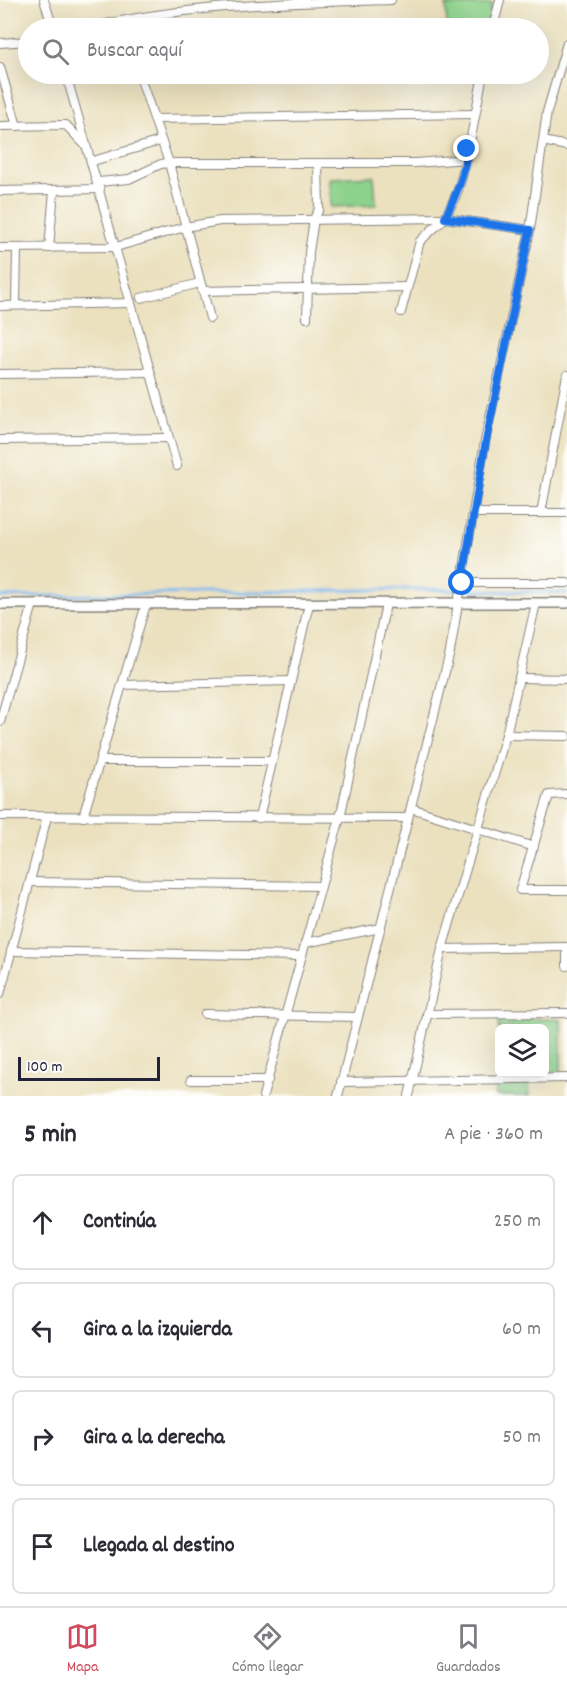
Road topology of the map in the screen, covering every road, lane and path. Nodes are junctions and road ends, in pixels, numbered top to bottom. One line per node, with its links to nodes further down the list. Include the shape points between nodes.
1 (44, 0): 4 (street)
2 (391, 0): 5 (street, via 270,4)
3 (500, 0): 6 (street)
4 (50, 18)
5 (171, 18)
6 (496, 18)
7 (18, 42): 8 (street)
8 (0, 43)
9 (567, 43): 19 (street, via 547,111)
10 (0, 67): 17 (street)
11 (69, 84): 21 (street)
12 (143, 84): 15 (street)
13 (480, 84): 14 (street)
14 (473, 114): 15 (street); 22 (street)
15 (155, 120): 18 (street)
16 (0, 126): 17 (street)
17 (16, 126): 21 (street, via 66,125)
18 (160, 141): 23 (street); 24 (street)
19 (543, 141): 20 (street); 32 (street)
20 (567, 146)
21 (88, 148): 23 (street)
22 (467, 159): 25 (street); 29 (street)
23 (93, 161): 26 (street)
24 (169, 163): 25 (street); 26 (street); 31 (street)
25 (318, 163): 30 (street, via 319,209)
26 (100, 186): 28 (street); 36 (street)
27 (0, 191): 28 (street)
28 (54, 191): 35 (street)
29 (445, 218): 30 (street); 32 (street); 38 (street, via 420,241)
30 (314, 219): 31 (street, via 220,221); 39 (street)
31 (185, 227): 36 (street); 37 (street)
32 (530, 230): 53 (street)
33 (0, 248): 34 (street)
34 (17, 248): 35 (street); 42 (street)
35 (49, 248): 36 (street)
36 (116, 248): 41 (street)
37 (201, 287): 39 (street); 40 (street); 45 (street)
38 (407, 287): 39 (street); 44 (street)
39 (308, 288): 46 (street)
40 (141, 298)
41 (131, 303): 42 (street); 47 (street)
42 (16, 305): 43 (street)
43 (0, 306)
44 (401, 312)
45 (210, 318)
46 (307, 318)
47 (149, 372): 48 (street); 50 (street)
48 (0, 374)
49 (567, 375): 54 (street)
50 (168, 438): 51 (street); 52 (street)
51 (0, 440)
52 (177, 466)
53 (473, 513): 54 (street); 56 (street)
54 (541, 513): 55 (street)
55 (567, 513)
56 (462, 583): 57 (street); 65 (street)
57 (567, 583)
58 (536, 603): 59 (street); 65 (street); 66 (street)
59 (567, 603)
60 (0, 604): 61 (street)
61 (33, 604): 62 (street); 70 (street)
62 (146, 604): 63 (street); 69 (street)
63 (309, 604): 64 (street); 68 (street)
64 (386, 604): 65 (street); 81 (street)
65 (458, 604): 76 (street)
66 (519, 678): 67 (street); 71 (street)
67 (567, 679)
68 (291, 681): 69 (street); 74 (street)
69 (122, 685): 73 (street)
70 (0, 722)
71 (506, 735): 72 (street); 83 (street)
72 (567, 736)
73 (100, 761): 74 (street); 79 (street)
74 (272, 761): 80 (street)
75 (567, 794): 84 (street, via 549,795)
76 (411, 808): 82 (street); 83 (street)
77 (0, 816): 78 (street)
78 (47, 817): 79 (street); 85 (street)
79 (83, 817): 80 (street)
80 (259, 818): 81 (street)
81 (340, 818): 82 (street); 86 (street)
82 (408, 818): 88 (street)
83 (478, 828): 84 (street); 91 (street)
84 (534, 847): 87 (street, via 520,890)
85 (30, 882): 86 (street); 92 (street)
86 (321, 886): 89 (street)
87 (567, 890)
88 (381, 928): 89 (street); 101 (street)
89 (305, 943): 93 (street)
90 (567, 947): 91 (street); 94 (street)
91 (442, 949): 99 (street)
92 (11, 951): 93 (street); 95 (street)
93 (302, 956): 100 (street)
94 (567, 966)
95 (3, 972): 96 (street)
96 (0, 994)
97 (567, 1013): 99 (street)
98 (205, 1014): 100 (street)
99 (427, 1014): 105 (street)
100 (285, 1016): 101 (street); 104 (street)
101 (358, 1017): 106 (street)
102 (567, 1078): 105 (street)
103 (191, 1080): 104 (street)
104 (268, 1080): 107 (street)
105 (412, 1081): 106 (street); 109 (street)
106 (341, 1082): 108 (street)
107 (263, 1096)
108 (338, 1096)
109 (409, 1096)

